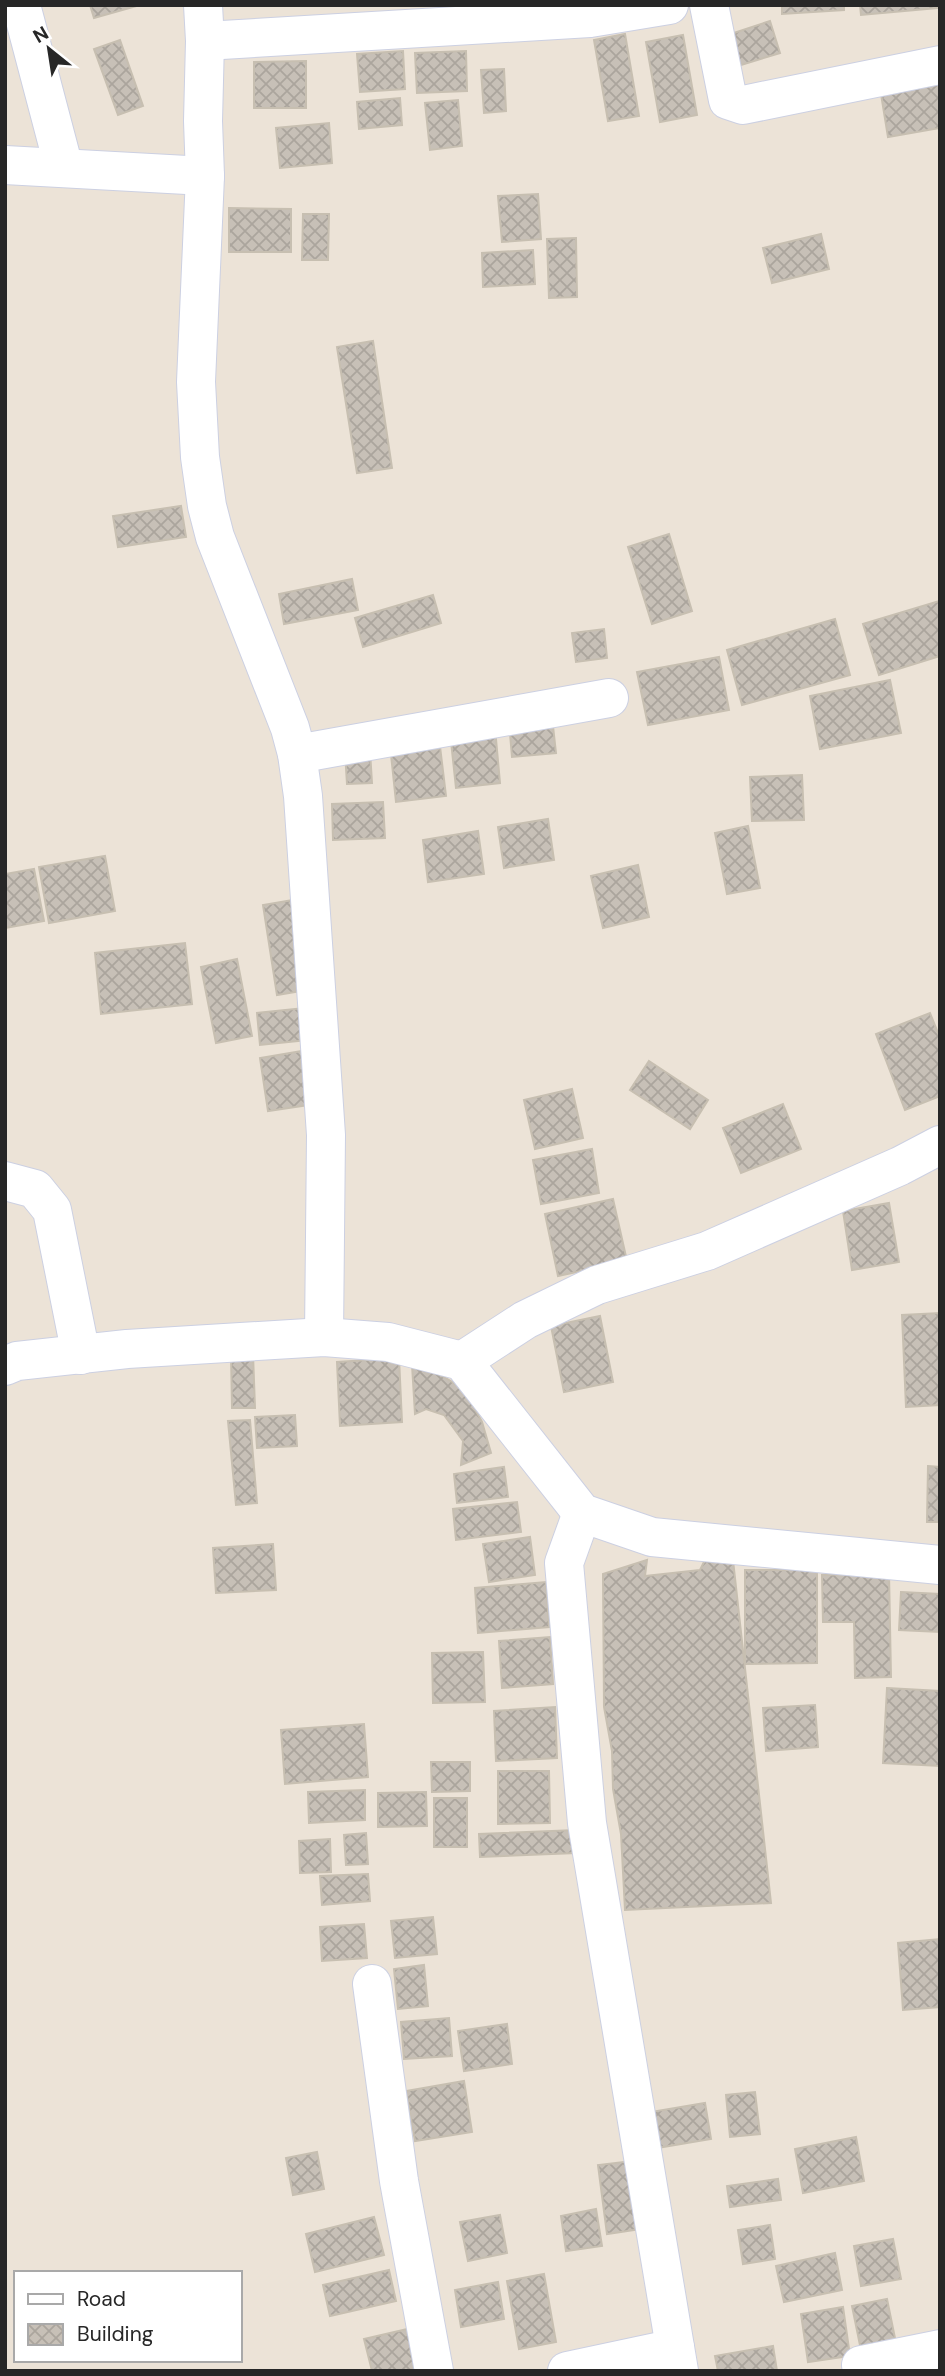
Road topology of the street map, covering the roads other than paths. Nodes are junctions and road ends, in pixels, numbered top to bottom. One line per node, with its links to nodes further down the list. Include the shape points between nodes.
1 (21, 5): 7 (street)
2 (669, 5): 4 (street, via 590,18)
3 (709, 5): 5 (street, via 728,100 743,105)
4 (204, 23): 8 (street)
5 (940, 65)
6 (5, 165): 7 (street)
7 (64, 168): 8 (street)
8 (205, 176): 10 (street, via 196,382 207,506 230,581)
9 (609, 698): 10 (street)
10 (297, 754): 13 (street, via 326,1135)
11 (940, 1145): 15 (street, via 707,1251 597,1285 526,1320)
12 (5, 1181): 14 (street, via 35,1189 52,1210)
13 (324, 1337): 14 (street); 15 (street, via 388,1342)
14 (81, 1354): 16 (street)
15 (462, 1361): 17 (street)
16 (5, 1366)
17 (582, 1513): 18 (street, via 652,1537); 21 (street, via 564,1563 587,1823)
18 (940, 1565)
19 (372, 1984): 23 (street, via 399,2181)
20 (940, 2349): 22 (street)
21 (677, 2359): 24 (street)
22 (860, 2365)
23 (434, 2371)
24 (567, 2371)

